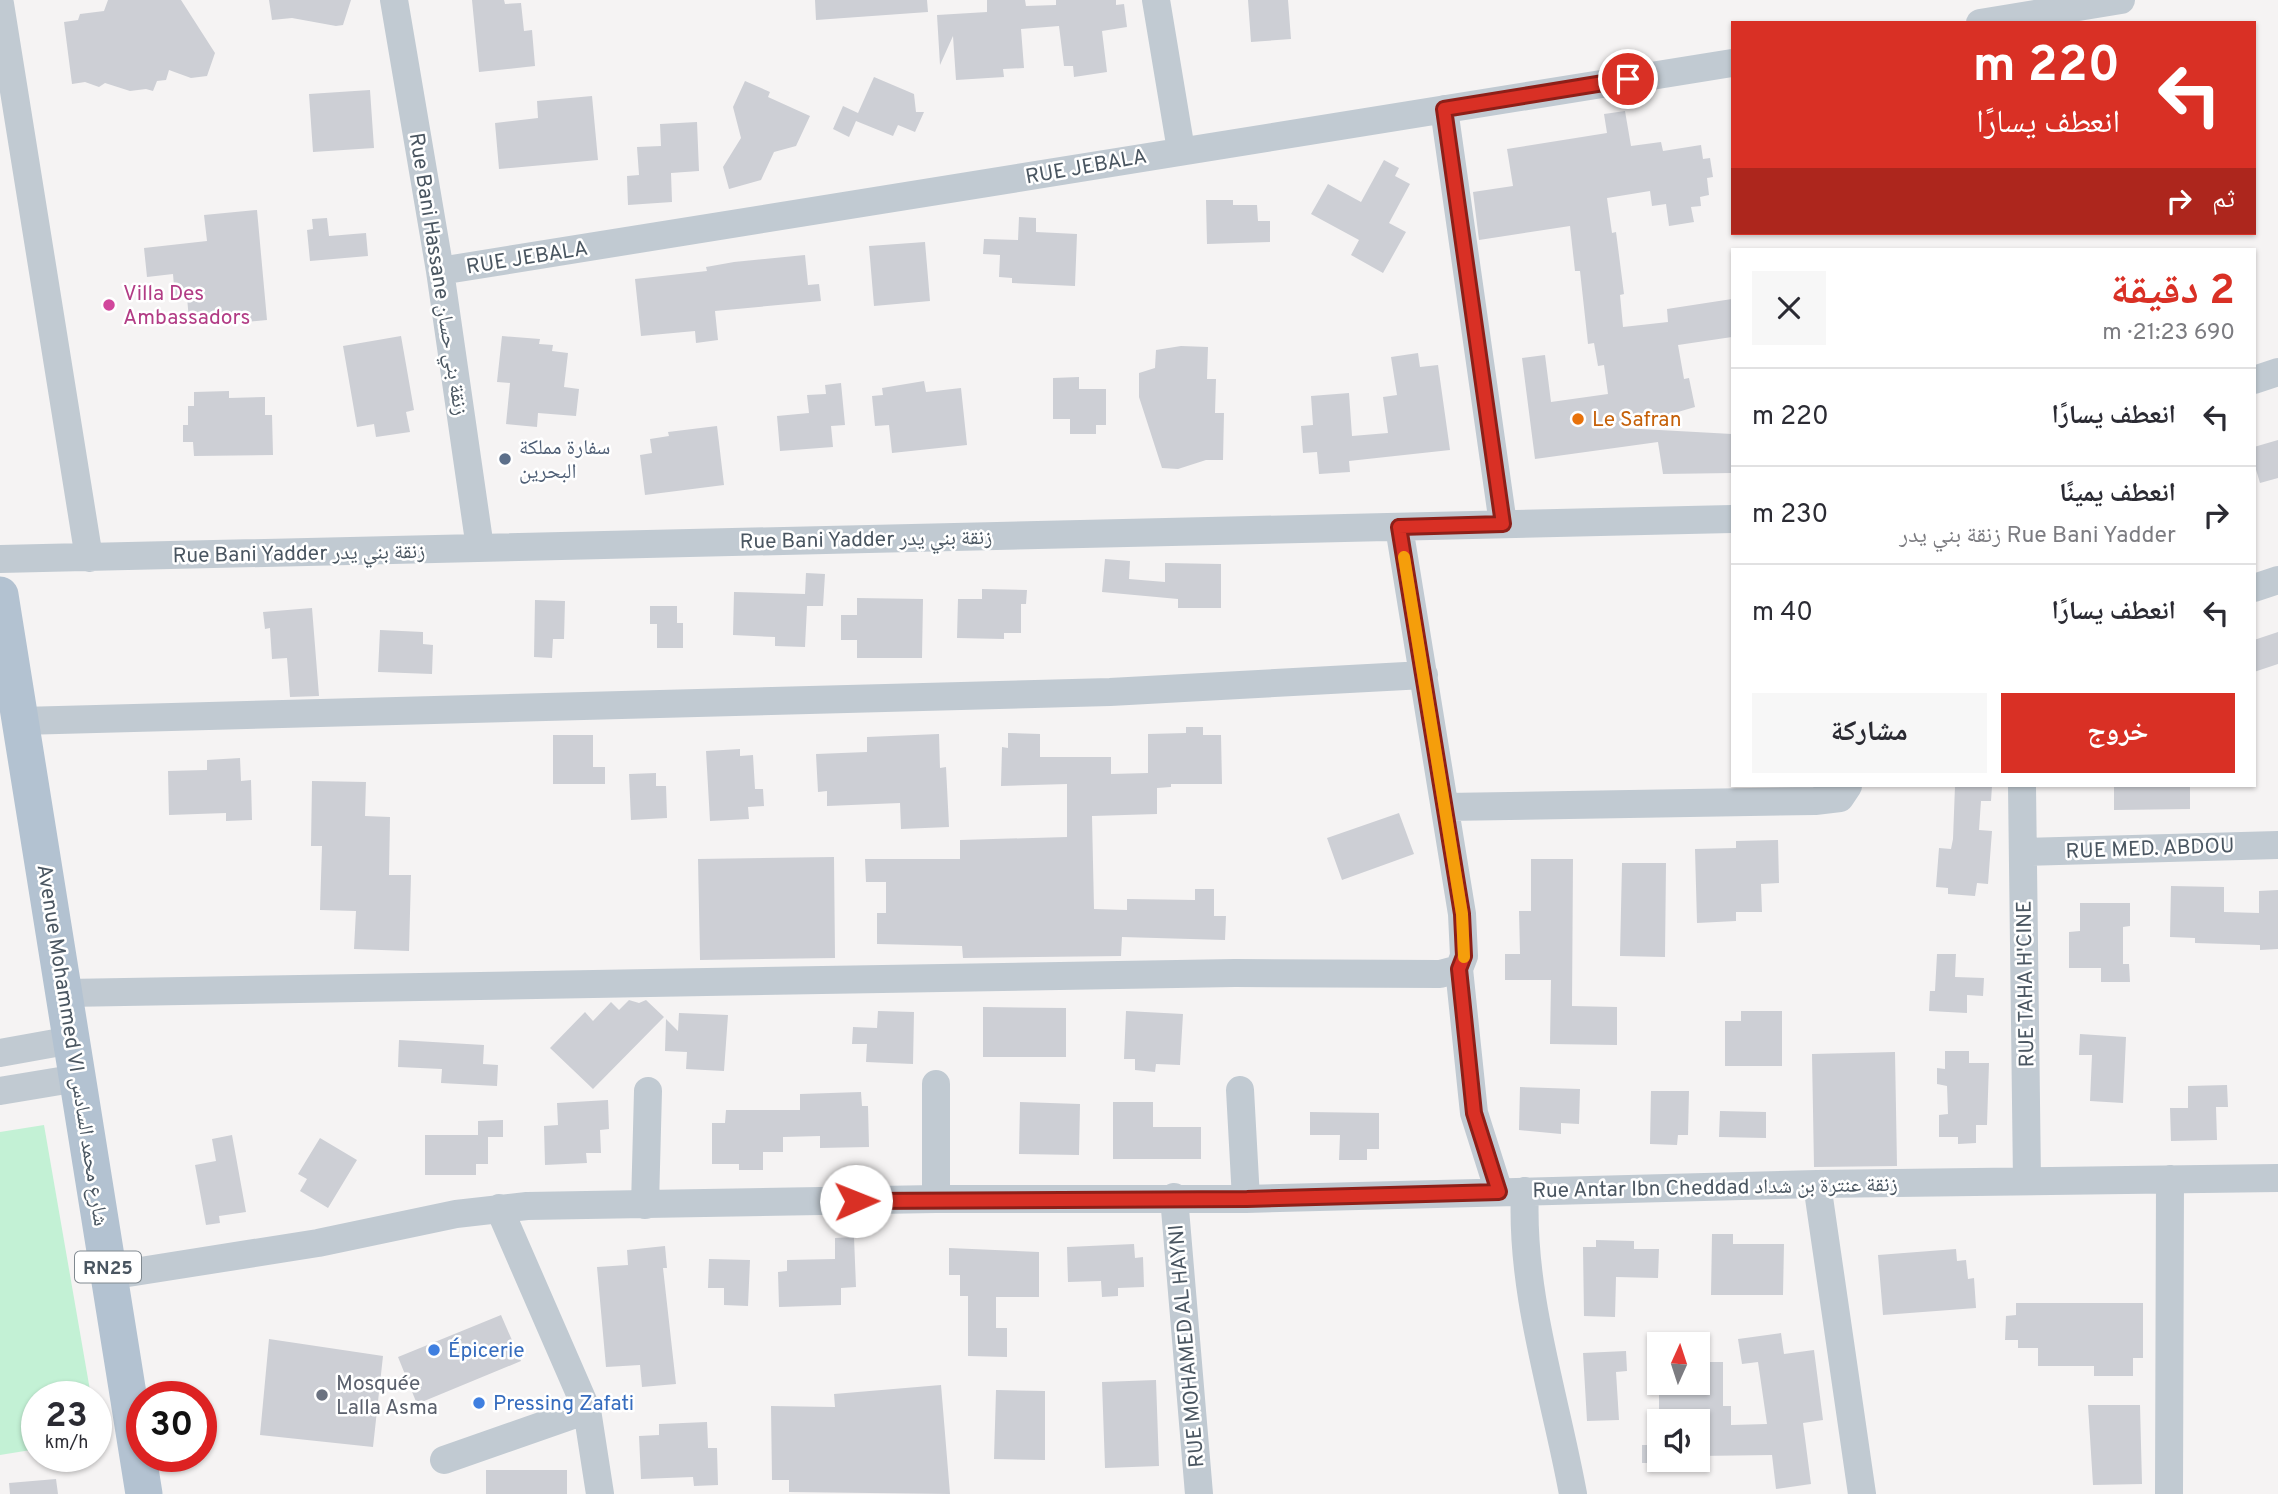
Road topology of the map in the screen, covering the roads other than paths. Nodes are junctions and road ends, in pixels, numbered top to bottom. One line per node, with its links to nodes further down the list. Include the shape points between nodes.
1 (394, 0): 10 (street, Rue Bani Hassane زنقة بني حسان)
2 (1156, 0): 9 (street)
3 (2121, 0): 5 (street)
4 (0, 4): 17 (street)
5 (2077, 4): 6 (street)
6 (1990, 21)
7 (1731, 62): 8 (street, RUE JEBALA)
8 (1444, 109): 9 (street, RUE JEBALA); 14 (street)
9 (1181, 149): 10 (street, RUE JEBALA)
10 (440, 271): 16 (street, Rue Bani Hassane زنقة بني حسان)
11 (2278, 372): 12 (street)
12 (2256, 379)
13 (1731, 519): 14 (street, Rue Bani Yadder زنقة بني يدر)
14 (1503, 524): 15 (street, Rue Bani Yadder زنقة بني يدر)
15 (1399, 527): 16 (street, Rue Bani Yadder زنقة بني يدر); 22 (street)
16 (480, 548): 17 (street, Rue Bani Yadder زنقة بني يدر)
17 (89, 558): 18 (street, Rue Bani Yadder زنقة بني يدر)
18 (0, 559)
19 (2278, 580): 20 (street)
20 (2256, 587)
21 (0, 595): 23 (main road, Avenue Mohammed VI شارع محمد السادس / RN25)
22 (1424, 675): 23 (street, via 1110,692); 26 (street)
23 (20, 721): 30 (main road, Avenue Mohammed VI شارع محمد السادس / RN25)
24 (1847, 787): 26 (street, via 1840,798 1815,801)
25 (2022, 787): 28 (street, RUE TAHA H'CINE)
26 (1445, 807): 29 (street, via 1463,933 1464,961)
27 (2278, 845): 28 (street, RUE MED. ABDOU)
28 (2023, 852): 40 (street, RUE TAHA H'CINE)
29 (1459, 969): 30 (street, via 1440,974 1236,973); 42 (street, via 1474,1113)
30 (66, 993): 31 (main road, Avenue Mohammed VI شارع محمد السادس / RN25)
31 (72, 1040): 32 (street); 33 (main road, Avenue Mohammed VI شارع محمد السادس / RN25)
32 (0, 1053)
33 (78, 1078): 36 (street); 48 (main road, Avenue Mohammed VI شارع محمد السادس / RN25)
34 (936, 1084): 44 (street)
35 (1240, 1090): 45 (street)
36 (0, 1091)
37 (648, 1091): 46 (street)
38 (2278, 1178): 39 (street, Rue Antar Ibn Cheddad زنقة عنترة بن شداد)
39 (2170, 1179): 40 (street, Rue Antar Ibn Cheddad زنقة عنترة بن شداد); 56 (street)
40 (2027, 1181): 41 (street, Rue Antar Ibn Cheddad زنقة عنترة بن شداد)
41 (1817, 1184): 42 (street, Rue Antar Ibn Cheddad زنقة عنترة بن شداد); 55 (street)
42 (1512, 1191): 45 (street, Rue Antar Ibn Cheddad زنقة عنترة بن شداد); 54 (street)
43 (1174, 1197): 44 (street, Rue Antar Ibn Cheddad زنقة عنترة بن شداد); 45 (street, Rue Antar Ibn Cheddad زنقة عنترة بن شداد); 53 (street, RUE MOHAMED AL HAYNI)
44 (936, 1199): 46 (street, Rue Antar Ibn Cheddad زنقة عنترة بن شداد)
45 (1247, 1199)
46 (645, 1205): 47 (street, Rue Antar Ibn Cheddad زنقة عنترة بن شداد)
47 (499, 1208): 48 (street, Rue Antar Ibn Cheddad زنقة عنترة بن شداد); 49 (street)
48 (109, 1276): 51 (main road, Avenue Mohammed VI شارع محمد السادس / RN25)
49 (587, 1410): 50 (street); 52 (street)
50 (444, 1460)
51 (144, 1494)
52 (600, 1494)
53 (1199, 1494)
54 (1573, 1494)
55 (1862, 1494)
56 (2169, 1494)

